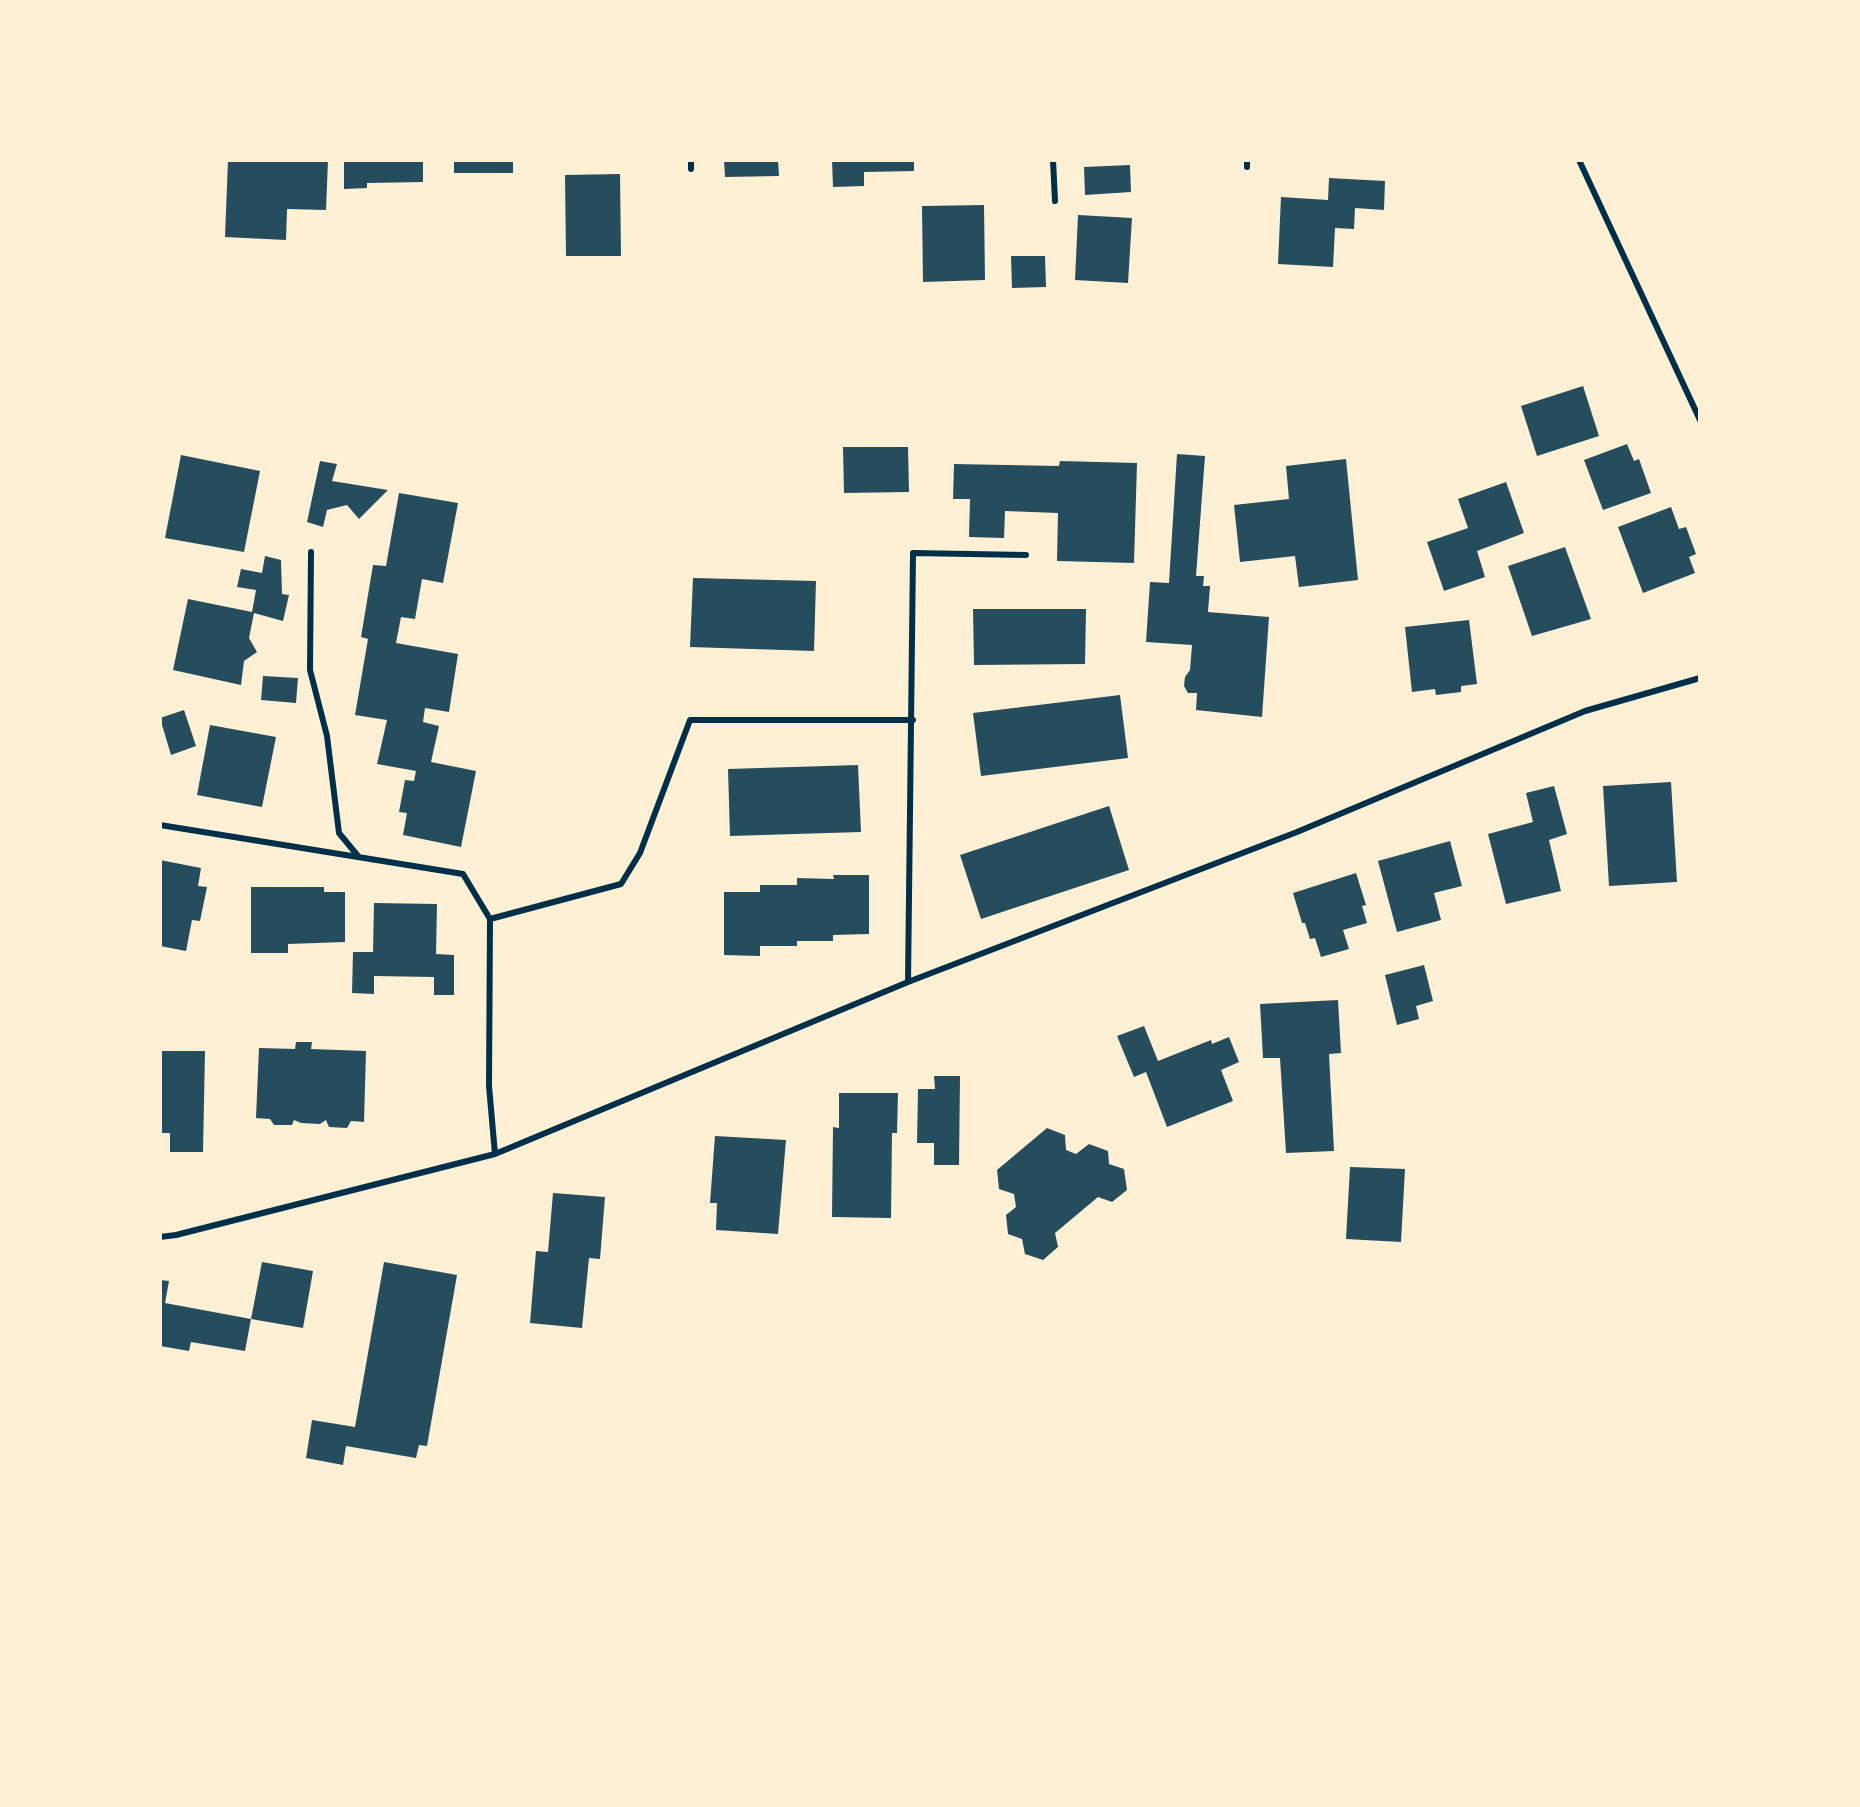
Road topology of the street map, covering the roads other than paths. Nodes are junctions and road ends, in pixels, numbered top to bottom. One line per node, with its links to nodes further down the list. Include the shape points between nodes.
1 (691, 160): 4 (street)
2 (1053, 160): 5 (street)
3 (1579, 160): 6 (street)
4 (691, 169)
5 (1055, 201)
6 (1700, 420)
7 (311, 552): 12 (street, via 310,670 327,736 339,832)
8 (1026, 555): 10 (street, via 913,553)
9 (1700, 678): 14 (street, via 1585,711 1297,832)
10 (913, 720): 13 (street, via 690,720 640,853 621,884); 14 (street)
11 (160, 825): 12 (street)
12 (358, 856): 13 (street, via 463,874)
13 (490, 919): 15 (street, via 489,1086)
14 (908, 982): 15 (street)
15 (495, 1154): 16 (street)
16 (160, 1236)

